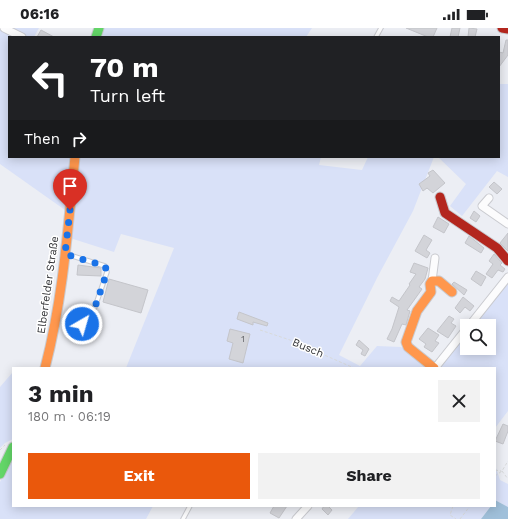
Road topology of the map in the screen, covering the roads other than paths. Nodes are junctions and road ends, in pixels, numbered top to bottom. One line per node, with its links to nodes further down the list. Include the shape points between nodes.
1 (4, 28): 4 (street)
2 (502, 28): 3 (main road)
3 (508, 29)
4 (20, 36)
5 (75, 158): 9 (main road, Elberfelder Straße)
6 (440, 197): 11 (main road, via 445,213 497,248)
7 (488, 198): 8 (street, via 482,206)
8 (508, 224)
9 (65, 254): 16 (lane, via 105,266 107,272 95,307); 18 (main road, Elberfelder Straße, via 55,331)
10 (435, 258): 13 (street)
11 (508, 261)
12 (508, 277): 15 (street)
13 (432, 281): 14 (main road, via 439,281); 19 (main road, via 431,292 417,311 406,342 408,347)
14 (452, 292)
15 (474, 319)
16 (75, 333)
17 (460, 337): 20 (street)
18 (45, 367)
19 (434, 367)
20 (436, 367)
21 (12, 449): 22 (main road)
22 (0, 474)
23 (189, 507): 25 (lane)
24 (307, 507): 26 (street)
25 (183, 519)
26 (296, 519)

